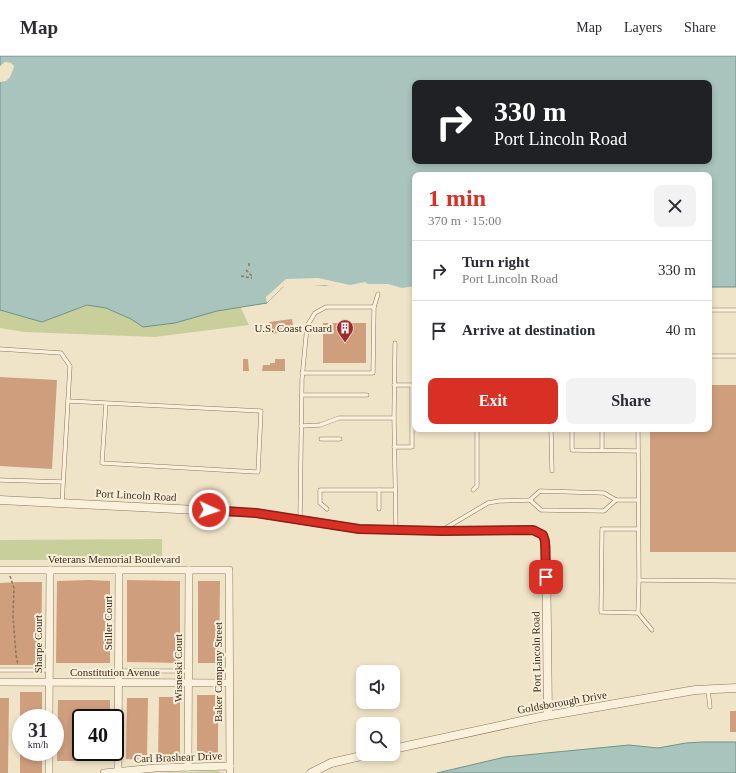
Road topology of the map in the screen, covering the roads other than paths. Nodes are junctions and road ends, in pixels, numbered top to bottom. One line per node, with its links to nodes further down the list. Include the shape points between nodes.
1 (378, 294): 2 (lane)
2 (374, 307): 9 (lane, via 326,307 315,313 307,326); 9 (lane, via 373,373)
3 (712, 310): 4 (lane)
4 (736, 310)
5 (395, 342): 10 (lane)
6 (0, 349): 13 (lane, via 61,353 70,366)
7 (712, 356): 8 (lane)
8 (736, 356)
9 (302, 373): 11 (lane)
10 (394, 385): 15 (lane); 24 (lane, via 412,385 412,447)
11 (302, 395): 12 (lane); 16 (lane)
12 (367, 395)
13 (68, 401): 14 (lane); 29 (lane)
14 (106, 403): 14 (lane, via 261,411 258,472 102,463)
15 (394, 418): 16 (lane, via 339,418 320,425); 24 (lane)
16 (301, 426): 40 (lane)
17 (477, 432): 32 (lane, via 477,486)
18 (551, 432): 27 (lane)
19 (572, 432): 25 (lane, via 572,450)
20 (602, 432): 25 (lane)
21 (638, 432): 26 (lane)
22 (321, 439): 23 (lane)
23 (340, 439)
24 (394, 447): 31 (lane)
25 (602, 450): 26 (lane)
26 (638, 451): 36 (lane)
27 (552, 471)
28 (0, 480): 29 (lane)
29 (63, 482): 37 (lane)
30 (379, 490): 31 (lane); 38 (lane); 39 (lane, via 320,490 320,503)
31 (395, 490): 42 (lane)
32 (473, 490)
33 (0, 500): 37 (street, Port Lincoln Road)
34 (530, 500): 35 (lane, via 540,491 604,493); 35 (lane, via 541,510 604,511); 43 (lane, via 488,503)
35 (616, 500): 36 (lane)
36 (638, 500): 41 (lane)
37 (62, 503): 40 (street, Port Lincoln Road, via 256,513)
38 (379, 509)
39 (327, 510)
40 (300, 519): 42 (street, Port Lincoln Road, via 359,529)
41 (638, 529): 49 (lane); 51 (lane, via 602,529 601,612)
42 (396, 530): 43 (street, Port Lincoln Road)
43 (442, 531): 66 (street, Port Lincoln Road, via 533,530 543,535 546,546)
44 (0, 570): 45 (street, Veterans Memorial Boulevard)
45 (50, 570): 46 (street, Veterans Memorial Boulevard); 54 (street, Sharpe Court)
46 (119, 570): 47 (street, Veterans Memorial Boulevard); 55 (street, Stiller Court)
47 (189, 570): 48 (street, Veterans Memorial Boulevard); 56 (street, Wisneski Court)
48 (229, 570): 61 (street, Baker Company Street)
49 (638, 580): 50 (lane); 51 (lane)
50 (736, 581)
51 (638, 613): 52 (lane)
52 (652, 630)
53 (0, 670): 54 (lane)
54 (49, 670): 58 (street, Sharpe Court)
55 (118, 671): 56 (lane); 59 (street, Stiller Court)
56 (188, 671): 60 (street, Wisneski Court)
57 (0, 682): 58 (street, Constitution Avenue)
58 (49, 683): 59 (street, Constitution Avenue); 65 (street, Sharpe Court)
59 (118, 683): 60 (street, Constitution Avenue); 72 (street, Stiller Court)
60 (188, 683): 61 (street, Constitution Avenue); 70 (street, Wisneski Court)
61 (229, 683): 71 (street, Baker Company Street)
62 (736, 688): 63 (street, Goldsborough Drive)
63 (707, 689): 64 (lane); 66 (street, Goldsborough Drive)
64 (710, 707)
65 (49, 709)
66 (548, 715): 67 (street, Goldsborough Drive)
67 (400, 747)
68 (356, 757): 75 (street, via 330,763)
69 (49, 761): 73 (street)
70 (188, 766): 71 (street, Carl Brashear Drive); 72 (street, Carl Brashear Drive)
71 (230, 770)
72 (118, 771): 74 (street, Carl Brashear Drive)
73 (49, 773)
74 (104, 773)
75 (311, 773)

